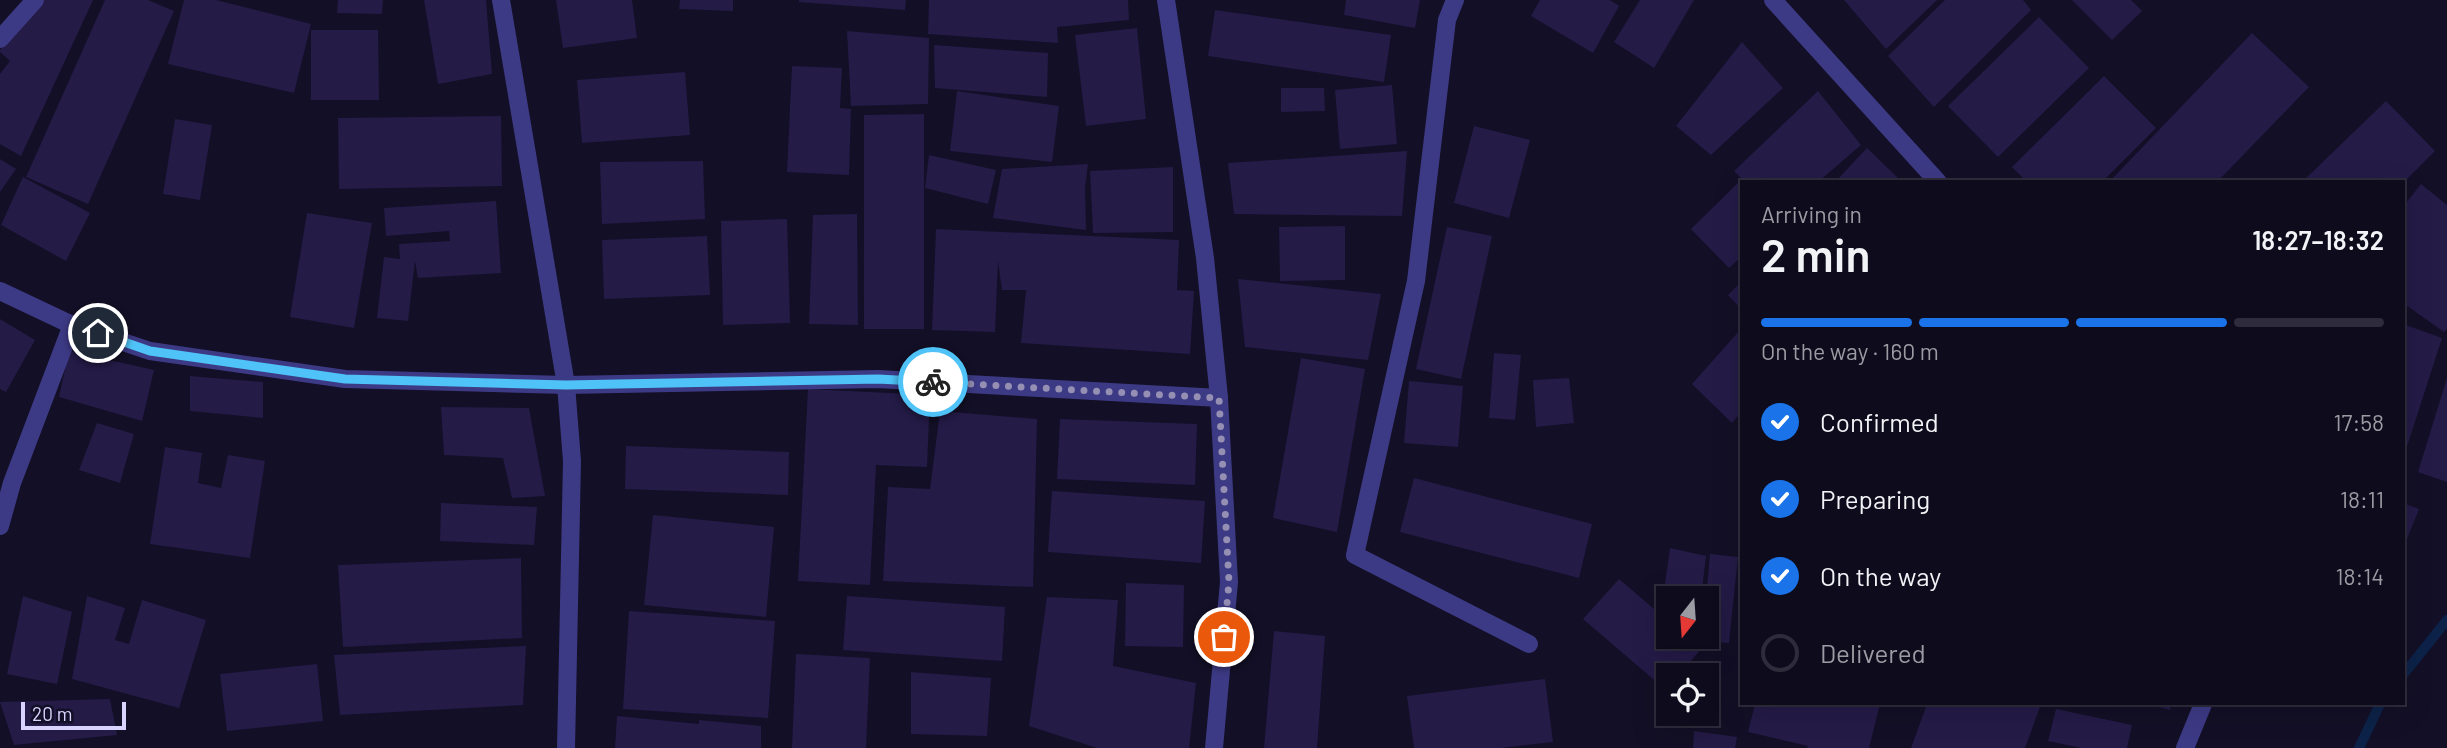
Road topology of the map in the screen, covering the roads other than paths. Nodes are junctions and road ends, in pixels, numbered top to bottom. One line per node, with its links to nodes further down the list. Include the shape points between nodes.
1 (35, 0): 6 (street)
2 (501, 0): 10 (street)
3 (1166, 0): 11 (street, via 1205,258)
4 (1455, 0): 13 (street, via 1447,20 1416,281 1355,555)
5 (1773, 0): 7 (street)
6 (0, 39)
7 (1936, 180)
8 (0, 291): 9 (street)
9 (72, 325): 10 (street, via 150,351 345,379); 12 (street)
10 (566, 385): 11 (street, via 878,379); 15 (street, via 572,461)
11 (1219, 398): 16 (street, via 1229,582)
12 (0, 526)
13 (1529, 644)
14 (2203, 705): 17 (street)
15 (566, 748)
16 (1214, 748)
17 (2185, 748)

